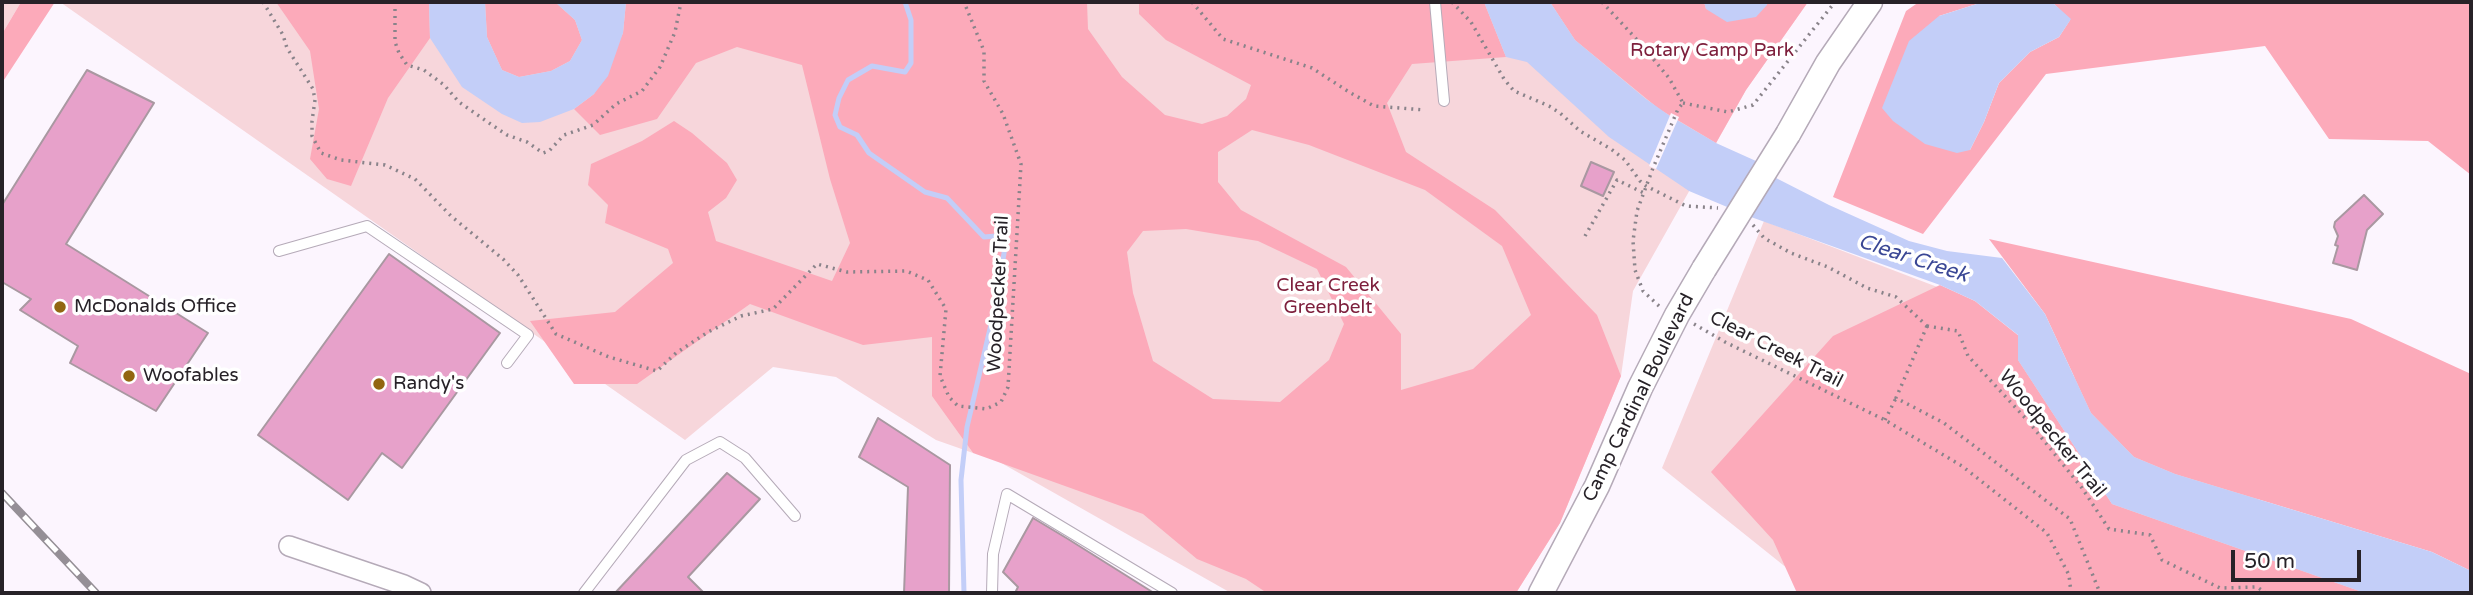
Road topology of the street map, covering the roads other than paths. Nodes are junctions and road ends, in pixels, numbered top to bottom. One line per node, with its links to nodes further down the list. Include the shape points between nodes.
1 (1435, 2): 3 (lane)
2 (1870, 2): 12 (street, Camp Cardinal Boulevard, bridge, via 1828,63 1677,314)
3 (1444, 101)
4 (279, 251): 5 (lane, via 367,226 528,335)
5 (507, 363)
6 (795, 516): 9 (lane, via 745,458 720,442 686,460)
7 (289, 546): 8 (street)
8 (421, 593)
9 (584, 593)
10 (992, 593): 11 (lane, via 993,554 1007,494)
11 (1172, 593)
12 (1541, 593)

